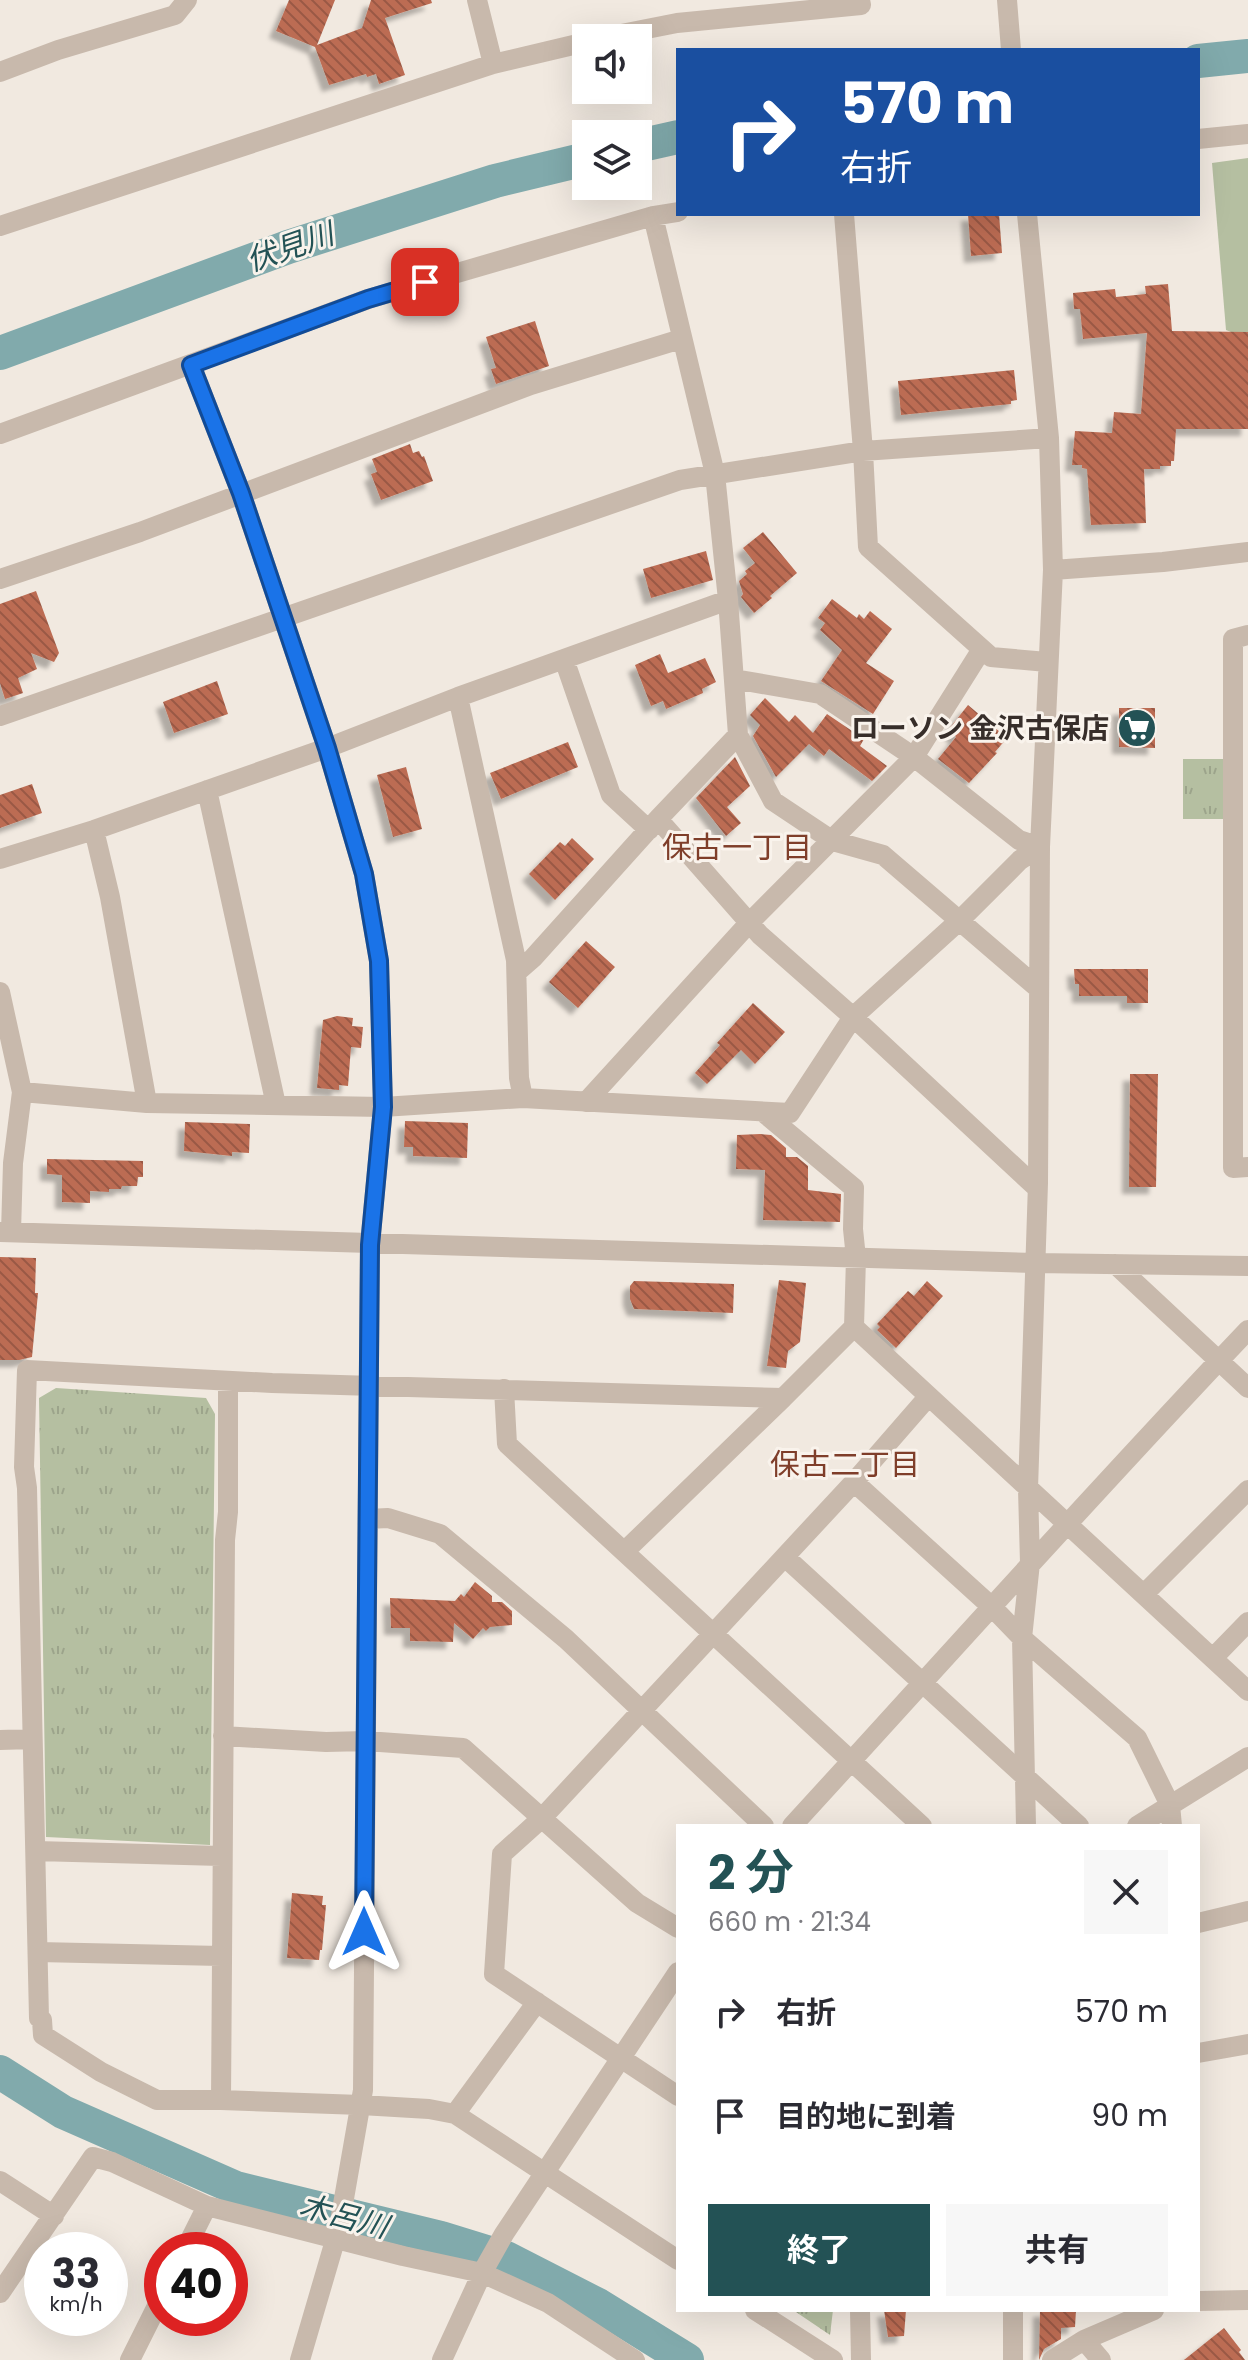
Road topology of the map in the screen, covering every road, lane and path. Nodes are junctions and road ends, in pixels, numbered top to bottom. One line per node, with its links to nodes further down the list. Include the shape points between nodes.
1 (187, 0): 9 (street, via 175,15)
2 (477, 0): 8 (street)
3 (860, 0): 5 (street, via 861,5)
4 (1007, 0): 7 (street)
5 (652, 28)
6 (572, 45): 8 (street)
7 (1011, 48)
8 (493, 64): 16 (street)
9 (0, 72)
10 (1248, 134): 11 (street)
11 (1200, 139)
12 (676, 212): 13 (street)
13 (653, 216): 17 (street); 18 (street, via 368,299)
14 (844, 216): 21 (street)
15 (1027, 216): 20 (street)
16 (0, 226)
17 (681, 339): 22 (street); 23 (street, via 531,385)
18 (191, 365): 19 (street); 23 (street)
19 (0, 434)
20 (1049, 438): 21 (street); 25 (street)
21 (863, 451): 22 (street); 30 (street, via 868,547)
22 (715, 474): 27 (street); 28 (street, via 680,480)
23 (241, 493): 26 (street); 28 (street)
24 (1248, 552): 25 (street)
25 (1053, 570): 32 (street)
26 (0, 579)
27 (728, 600): 31 (street); 33 (street)
28 (282, 617): 35 (street); 37 (street)
29 (1248, 635): 45 (street, via 1233,639)
30 (982, 649): 32 (street, via 991,657); 38 (street)
31 (564, 659): 34 (street); 40 (street, via 611,795)
32 (1047, 662): 43 (street)
33 (734, 679): 36 (street); 38 (street, via 820,694)
34 (458, 697): 37 (street); 48 (street)
35 (0, 716)
36 (738, 735): 40 (street); 42 (street, via 773,801)
37 (327, 748): 39 (street); 58 (street, via 364,874 379,961)
38 (914, 757): 42 (street); 43 (street, via 1019,840)
39 (207, 790): 41 (street); 57 (street)
40 (653, 825): 47 (street); 48 (street)
41 (94, 830): 44 (street); 56 (street)
42 (833, 841): 46 (street, via 883,855); 47 (street)
43 (1040, 847): 46 (street); 49 (street)
44 (0, 859)
45 (1240, 892): 51 (street)
46 (959, 921): 49 (street); 52 (street)
47 (750, 922): 52 (street); 55 (street)
48 (517, 972): 54 (street)
49 (1039, 989): 61 (street)
50 (0, 992): 53 (street)
51 (1240, 1003): 60 (street, via 1233,1168)
52 (853, 1017): 59 (street, via 790,1113); 61 (street)
53 (22, 1092): 56 (street); 62 (street)
54 (523, 1098): 55 (street); 58 (street)
55 (586, 1102): 59 (street)
56 (147, 1103): 57 (street)
57 (276, 1105): 58 (street)
58 (383, 1107): 63 (street)
59 (763, 1112): 64 (street, via 854,1188)
60 (1248, 1167)
61 (1037, 1188): 65 (street)
62 (5, 1232): 63 (street)
63 (370, 1245): 64 (street); 72 (street)
64 (856, 1258): 65 (street); 68 (street)
65 (1035, 1263): 66 (street); 78 (street)
66 (1115, 1264): 67 (street); 70 (street)
67 (1248, 1266)
68 (854, 1327): 75 (street); 76 (street)
69 (1248, 1330): 70 (street)
70 (1219, 1361): 73 (street); 81 (street)
71 (228, 1381): 72 (street); 94 (street); 95 (street, via 27,1370 24,1467)
72 (368, 1386): 74 (street); 80 (street)
73 (1248, 1388)
74 (504, 1389): 76 (street); 82 (street, via 507,1444)
75 (928, 1397): 77 (street); 78 (street)
76 (783, 1398): 82 (street)
77 (854, 1482): 83 (street); 86 (street)
78 (1028, 1489): 81 (street); 84 (street)
79 (1248, 1490): 85 (street)
80 (368, 1519): 93 (street, via 388,1518 440,1534); 97 (street)
81 (1066, 1525): 84 (street); 85 (street)
82 (625, 1551): 88 (street)
83 (785, 1557): 88 (street); 91 (street)
84 (1030, 1563): 86 (street); 89 (street)
85 (1144, 1594): 90 (street)
86 (993, 1608): 89 (street); 91 (street)
87 (1248, 1622): 90 (street)
88 (712, 1635): 93 (street); 99 (street)
89 (1022, 1638): 100 (street); 101 (street, via 1137,1738)
90 (1213, 1658): 92 (street)
91 (922, 1684): 99 (street); 100 (street)
92 (1248, 1691)
93 (642, 1708): 102 (street); 103 (street)
94 (223, 1736): 97 (street); 111 (street)
95 (32, 1739): 96 (street); 110 (street)
96 (0, 1740)
97 (366, 1741): 102 (street, via 463,1748); 124 (street)
98 (1248, 1757): 101 (street)
99 (850, 1762): 104 (street); 105 (street)
100 (1026, 1777): 106 (street); 107 (street)
101 (1170, 1805): 108 (street); 109 (street)
102 (542, 1818): 114 (street, via 637,1903); 118 (street, via 502,1854 494,1974)
103 (762, 1824)
104 (794, 1824)
105 (920, 1824)
106 (1026, 1824)
107 (1077, 1824)
108 (1140, 1824)
109 (1172, 1824)
110 (36, 1851): 111 (street); 115 (street)
111 (221, 1856): 116 (street)
112 (1248, 1911): 113 (street)
113 (1200, 1923)
114 (676, 1927)
115 (38, 1952): 116 (street); 123 (street, via 43,2035 157,2100)
116 (221, 1956): 123 (street)
117 (676, 1975): 121 (street)
118 (537, 2002): 121 (street); 125 (street)
119 (1248, 2044): 120 (street)
120 (1200, 2053)
121 (620, 2058): 122 (street); 126 (street)
122 (676, 2095)
123 (221, 2100): 124 (street)
124 (361, 2105): 125 (street); 131 (street)
125 (455, 2114): 126 (street)
126 (547, 2173): 132 (street); 133 (street)
127 (0, 2181): 129 (street)
128 (207, 2206): 129 (street, via 93,2157); 130 (street); 131 (street)
129 (54, 2216): 134 (street)
130 (194, 2232)
131 (338, 2233): 133 (street, via 403,2256); 144 (street)
132 (676, 2259)
133 (485, 2269): 145 (street); 146 (street)
134 (0, 2293)
135 (1248, 2300): 136 (street)
136 (1200, 2301)
137 (758, 2312): 147 (street)
138 (860, 2312): 148 (street)
139 (1013, 2312): 149 (street)
140 (1149, 2312): 142 (street)
141 (144, 2332): 143 (street)
142 (1084, 2340): 150 (street); 151 (street)
143 (130, 2360)
144 (300, 2360)
145 (442, 2360)
146 (635, 2360)
147 (833, 2360)
148 (861, 2360)
149 (1013, 2360)
150 (1052, 2360)
151 (1101, 2360)

